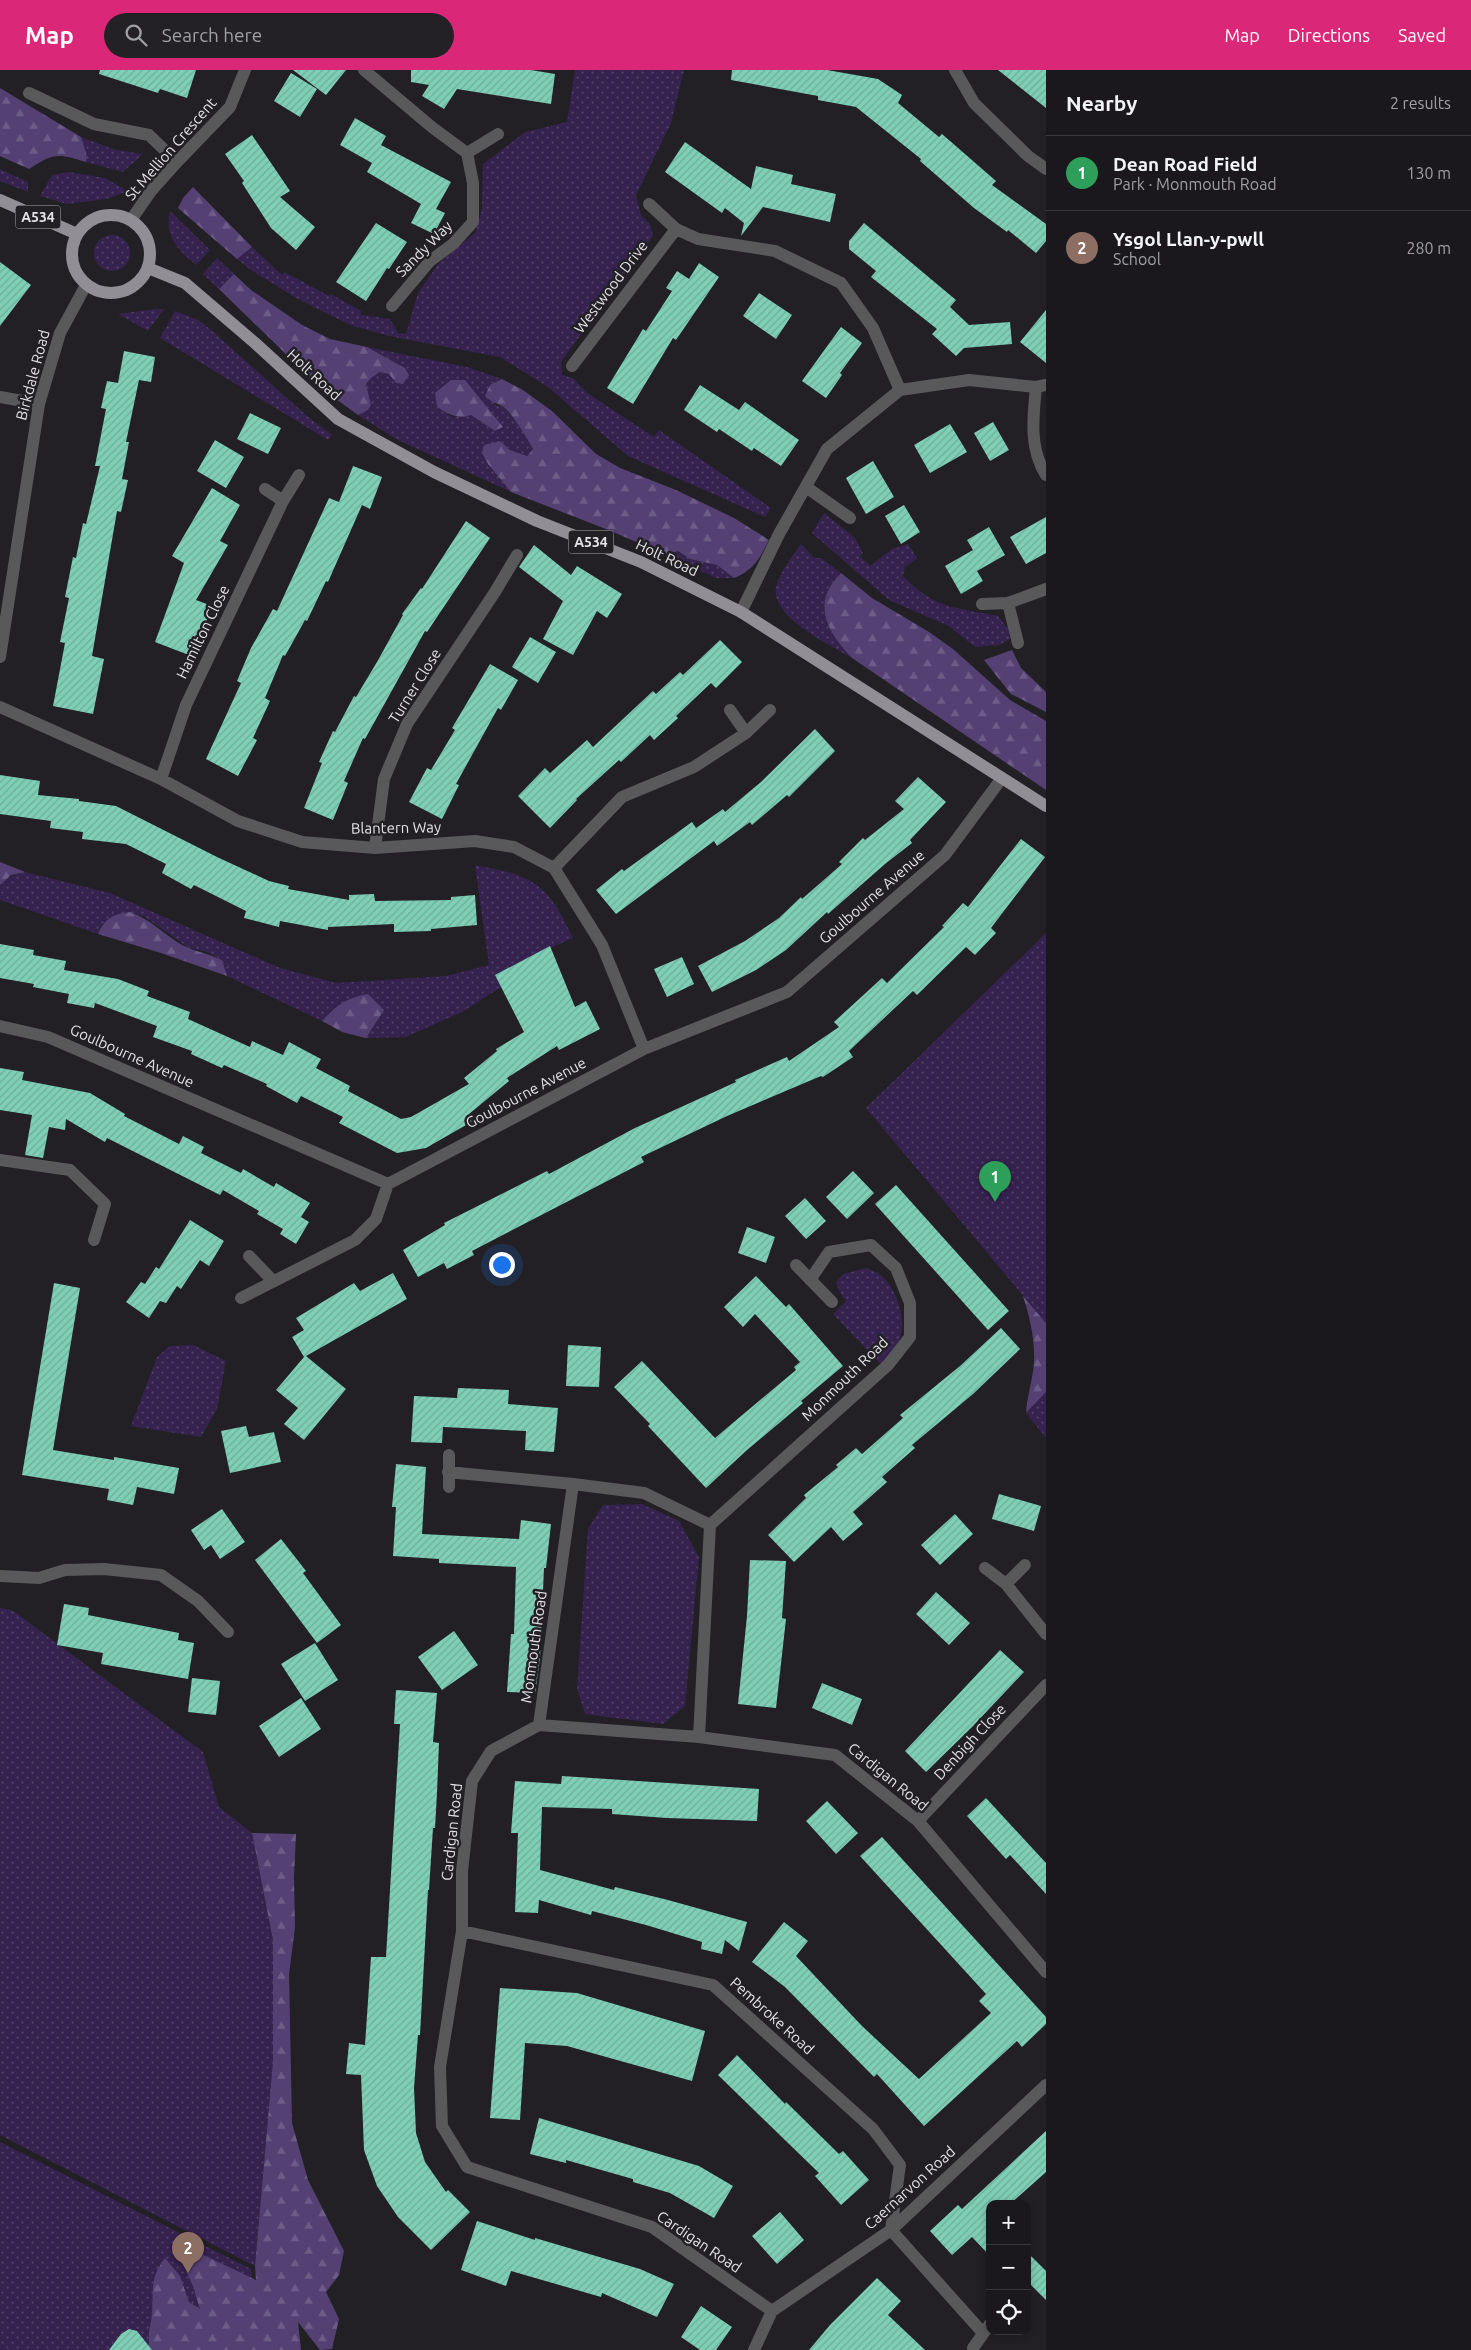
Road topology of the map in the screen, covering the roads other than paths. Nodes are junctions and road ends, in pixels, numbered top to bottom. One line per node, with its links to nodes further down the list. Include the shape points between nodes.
1 (245, 70): 7 (street, St Mellion Crescent, via 230,107)
2 (364, 70): 6 (street)
3 (955, 70): 8 (street, via 974,103 1028,156)
4 (29, 93): 7 (street, via 94,124 149,135)
5 (498, 134): 6 (street)
6 (467, 153): 16 (street, Sandy Way, via 473,183 473,222 454,244 430,261)
7 (177, 162): 11 (street, St Mellion Crescent)
8 (1046, 169)
9 (0, 200): 13 (main road, A534)
10 (649, 204): 12 (street)
11 (131, 220): 13 (main road, via 107,215 95,218); 14 (main road, via 146,236 150,252)
12 (676, 229): 17 (street, Westwood Drive); 19 (street, via 698,239 775,251 841,283 873,328)
13 (77, 234): 15 (main road, via 73,245 74,267)
14 (148, 268): 15 (main road, via 142,279 121,292 97,291); 32 (main road, Holt Road / A534, via 185,283 338,419 434,472 537,521 641,562)
15 (86, 285): 21 (street, Birkdale Road, via 60,333)
16 (392, 306)
17 (572, 366)
18 (1041, 386): 19 (street, via 970,380); 23 (street, via 1033,421 1036,460)
19 (900, 390): 24 (street, via 827,448)
20 (0, 396): 21 (street)
21 (39, 404): 34 (street, Birkdale Road)
22 (299, 475): 26 (street, Hamilton Close)
23 (1046, 475)
24 (806, 487): 27 (street); 32 (street)
25 (265, 489): 26 (street)
26 (283, 501): 40 (street, Hamilton Close, via 186,705)
27 (850, 518)
28 (517, 555): 42 (street, Turner Close, via 407,724 384,779)
29 (1046, 589): 30 (street)
30 (1008, 603): 31 (street); 33 (street)
31 (982, 604)
32 (741, 612): 39 (main road, Holt Road / A534)
33 (1018, 643)
34 (0, 657)
35 (0, 707): 40 (street, Blantern Way)
36 (730, 710): 38 (street)
37 (770, 710): 38 (street)
38 (746, 733): 43 (street, via 694,767 622,797)
39 (1002, 778): 41 (main road, Holt Road / A534); 45 (street, Goulbourne Avenue, via 945,855 787,992)
40 (161, 779): 42 (street, Blantern Way, via 238,821 302,842)
41 (1046, 806)
42 (374, 848): 43 (street, Blantern Way, via 475,841 514,847)
43 (554, 868): 45 (street, via 602,945)
44 (0, 1026): 47 (street, Goulbourne Avenue, via 48,1037)
45 (644, 1049): 47 (street, Goulbourne Avenue)
46 (0, 1160): 48 (street, via 70,1170 105,1204)
47 (388, 1184): 52 (street, via 376,1219 355,1240)
48 (94, 1240)
49 (249, 1256): 52 (street)
50 (796, 1265): 51 (street)
51 (810, 1280): 54 (street); 59 (street, Monmouth Road, via 829,1252 872,1246 896,1268 910,1302 910,1337 888,1365)
52 (274, 1281): 53 (street)
53 (242, 1298)
54 (832, 1302)
55 (449, 1456): 56 (street)
56 (448, 1472): 57 (street); 58 (street)
57 (573, 1484): 59 (street, via 644,1493); 67 (street, Monmouth Road)
58 (450, 1487)
59 (710, 1525): 68 (street)
60 (1025, 1565): 63 (street)
61 (984, 1568): 63 (street)
62 (0, 1576): 64 (street, via 39,1578 65,1570 104,1569 161,1575 198,1601)
63 (1006, 1584): 65 (street)
64 (228, 1632)
65 (1046, 1634)
66 (1046, 1685): 69 (street, Denbigh Close)
67 (539, 1725): 68 (street, Cardigan Road); 70 (street, Cardigan Road, via 491,1751 472,1782 462,1871)
68 (699, 1737): 69 (street, Cardigan Road, via 835,1755)
69 (918, 1821): 71 (street, Cardigan Road)
70 (462, 1931): 73 (street, Pembroke Road, via 713,1985 873,2128 900,2165); 74 (street, Cardigan Road, via 440,2067 442,2126 467,2167 652,2227)
71 (1046, 1972)
72 (1046, 2085): 73 (street, Caernarvon Road)
73 (891, 2230): 74 (street, Caernarvon Road); 75 (street)
74 (772, 2311): 77 (street)
75 (986, 2329): 76 (street)
76 (973, 2348)
77 (754, 2350)

